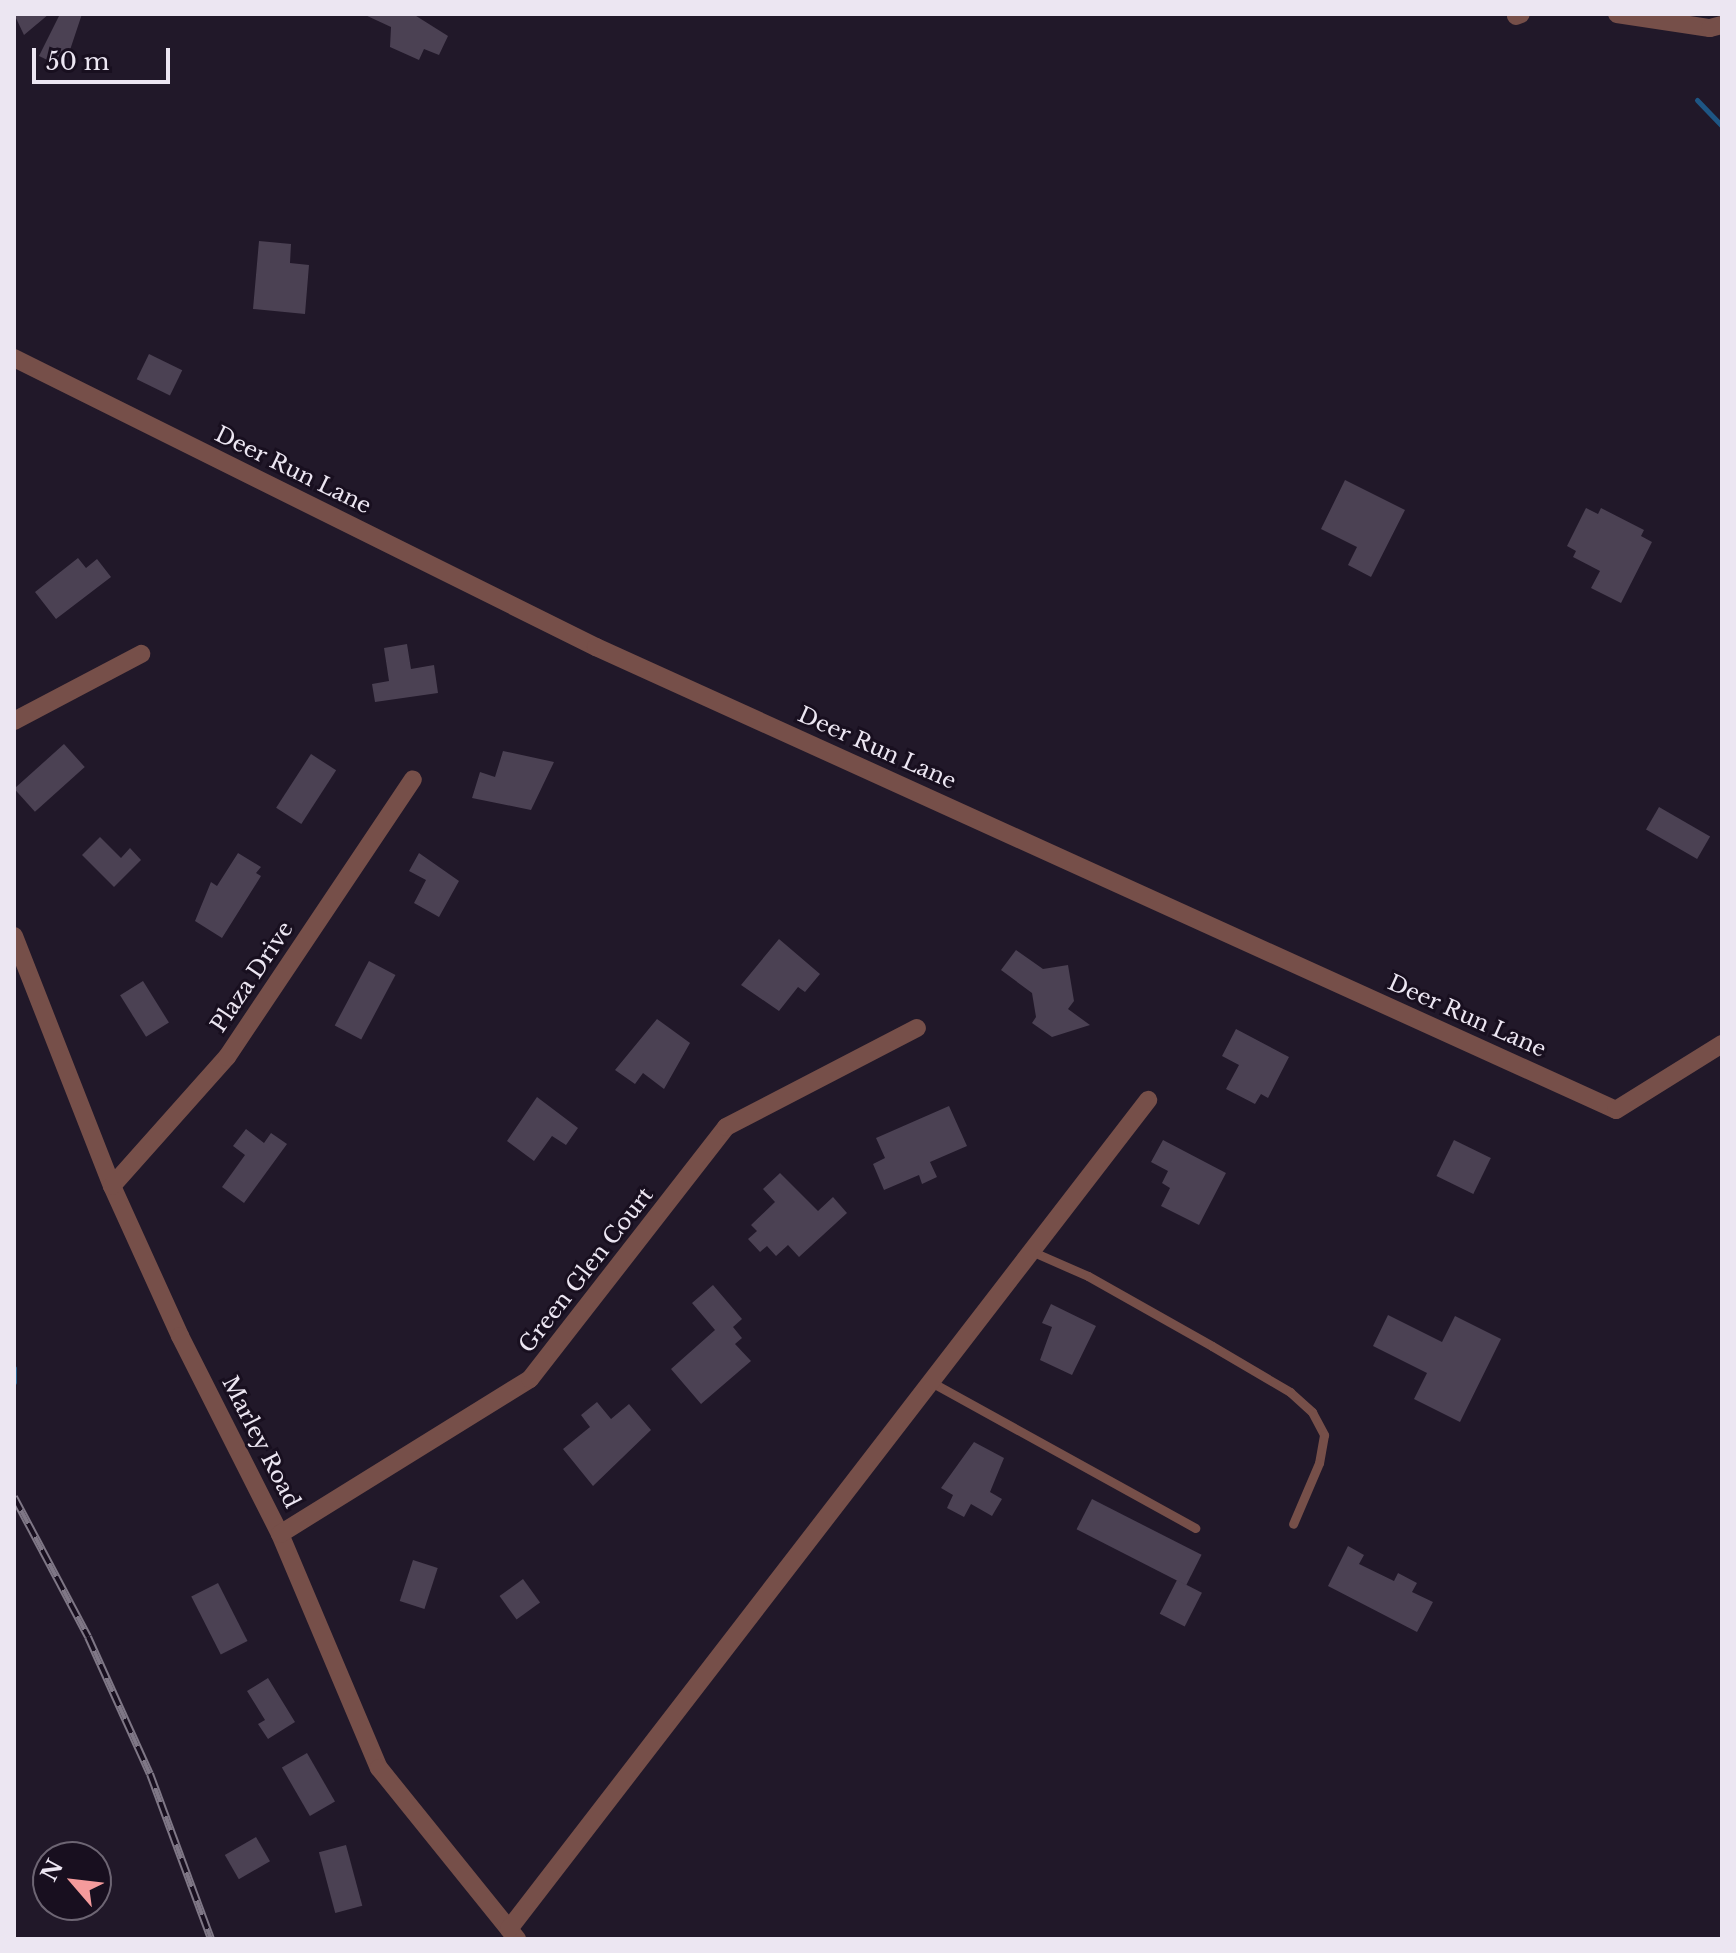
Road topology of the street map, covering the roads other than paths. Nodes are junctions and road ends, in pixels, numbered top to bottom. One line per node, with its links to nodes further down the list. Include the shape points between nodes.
1 (1617, 14): 2 (street, via 1710,28)
2 (1722, 25)
3 (14, 358): 9 (street, Deer Run Lane, via 596,647 1616,1110)
4 (141, 654): 5 (street)
5 (14, 721)
6 (413, 779): 11 (street, Plaza Drive, via 227,1057)
7 (14, 936): 11 (street, Marley Road)
8 (917, 1028): 16 (street, Green Glen Court, via 726,1127 530,1379)
9 (1722, 1044)
10 (1148, 1100): 12 (street)
11 (112, 1186): 16 (street, Marley Road)
12 (1031, 1251): 13 (street); 14 (lane, via 1088,1276 1212,1346 1290,1392 1312,1412 1324,1435 1319,1463)
13 (931, 1382): 15 (lane); 17 (street)
14 (1293, 1524)
15 (1195, 1528)
16 (280, 1534): 17 (street, Marley Road, via 379,1768)
17 (513, 1934)

